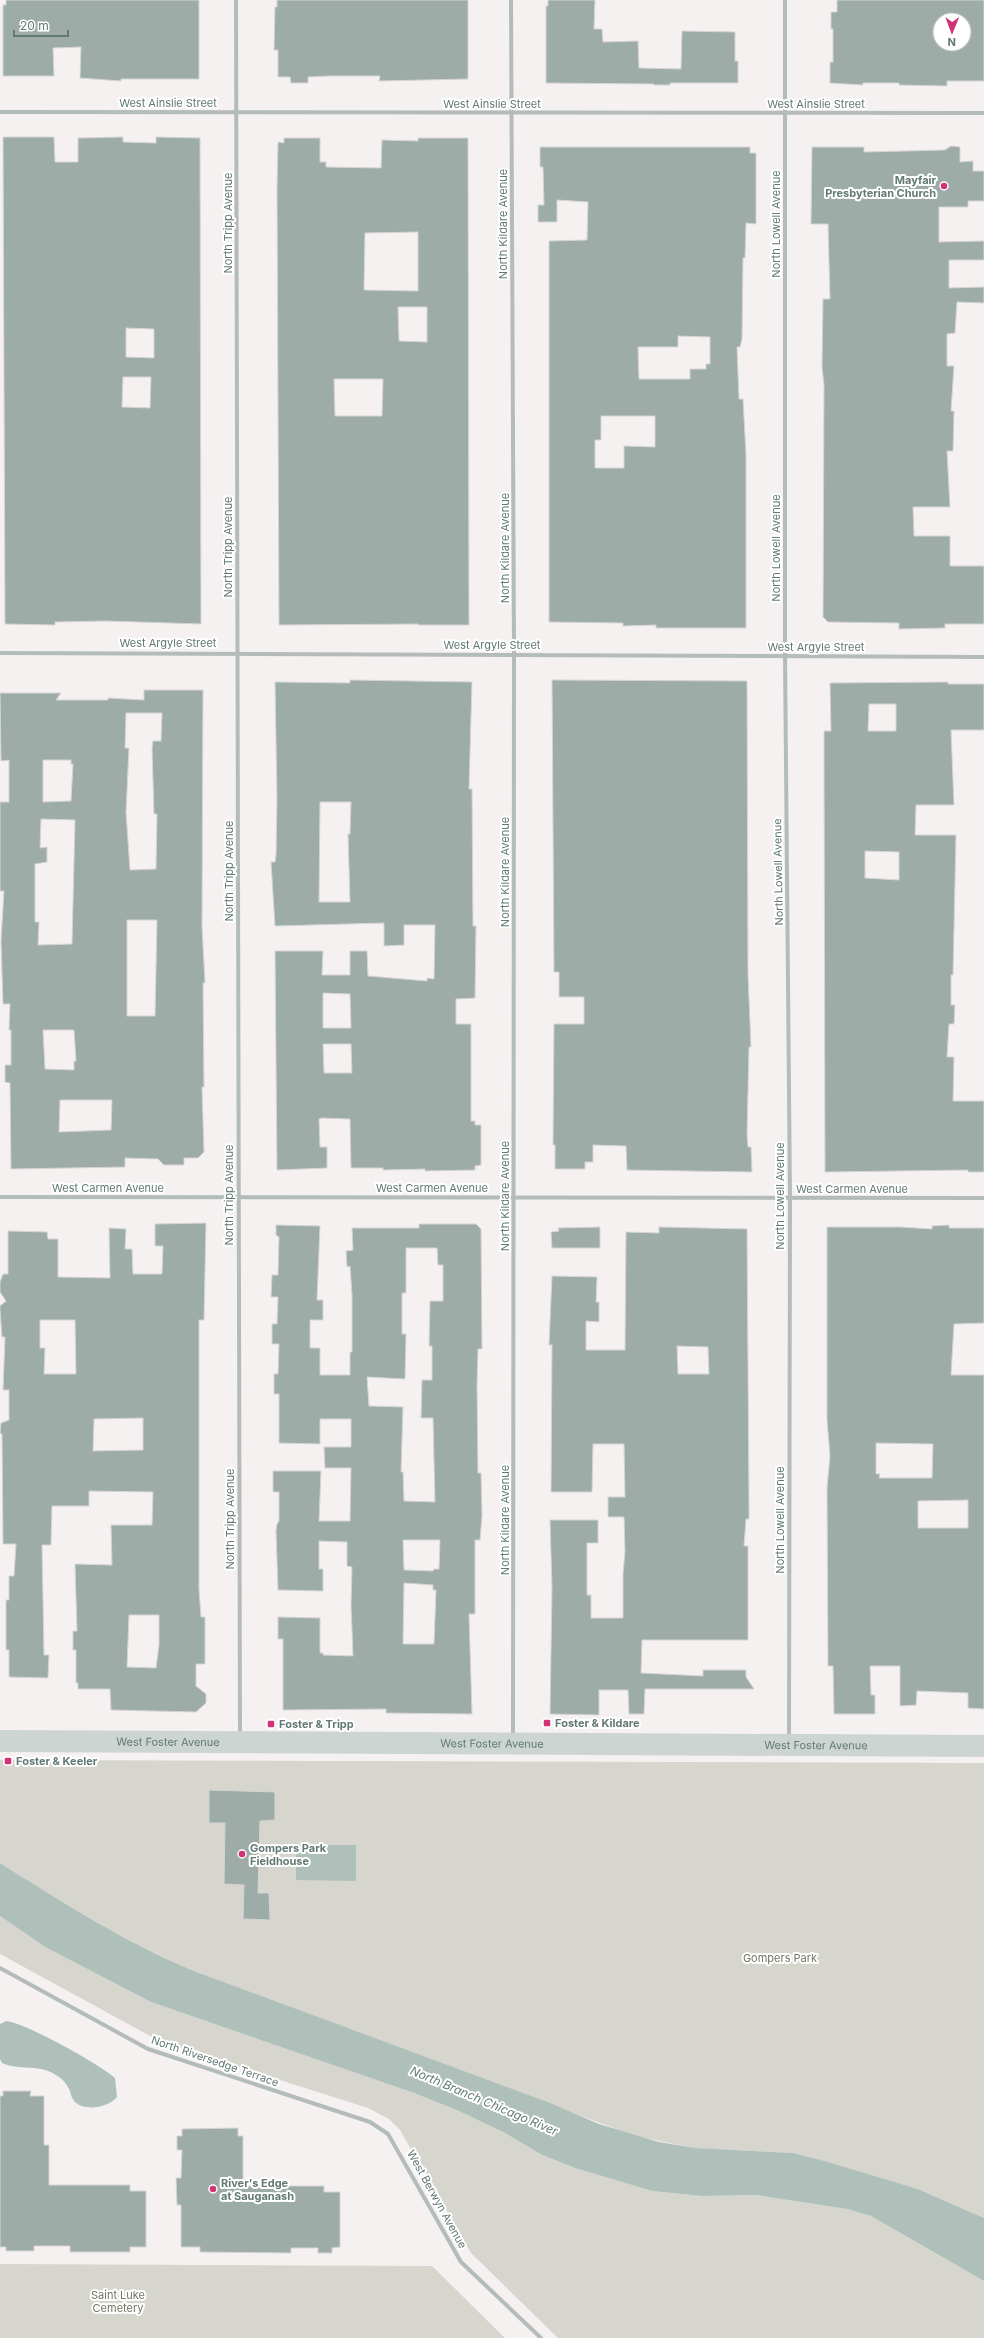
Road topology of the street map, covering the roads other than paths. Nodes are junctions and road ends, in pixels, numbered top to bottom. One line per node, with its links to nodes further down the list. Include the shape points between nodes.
1 (236, 0): 5 (street, North Tripp Avenue)
2 (511, 0): 6 (street, North Kildare Avenue)
3 (785, 0): 7 (street, North Lowell Avenue)
4 (0, 112): 5 (street, West Ainslie Street)
5 (236, 112): 6 (street, West Ainslie Street); 9 (street, North Tripp Avenue)
6 (511, 113): 7 (street, West Ainslie Street); 11 (street, North Kildare Avenue)
7 (785, 113): 8 (street, West Ainslie Street); 12 (street, North Lowell Avenue)
8 (984, 113)
9 (238, 652): 10 (street, West Argyle Street); 11 (street, West Argyle Street); 15 (street, North Tripp Avenue)
10 (0, 653)
11 (514, 654): 12 (street, West Argyle Street); 16 (street, North Kildare Avenue)
12 (785, 656): 13 (street, West Argyle Street); 17 (street, North Lowell Avenue)
13 (984, 657)
14 (0, 1197): 15 (street, West Carmen Avenue)
15 (238, 1197): 16 (street, West Carmen Avenue); 20 (street, North Tripp Avenue)
16 (514, 1198): 17 (street, West Carmen Avenue); 21 (street, North Kildare Avenue)
17 (790, 1198): 18 (street, West Carmen Avenue); 22 (street, North Lowell Avenue)
18 (984, 1198)
19 (0, 1741): 20 (main road, West Foster Avenue)
20 (240, 1742): 21 (main road, West Foster Avenue)
21 (513, 1744): 22 (main road, West Foster Avenue)
22 (789, 1745): 23 (main road, West Foster Avenue)
23 (984, 1746)
24 (0, 1968): 25 (street, North Riversedge Terrace, via 148,2049 370,2122)
25 (388, 2134): 26 (street, West Berwyn Avenue, via 461,2262)
26 (541, 2338)

